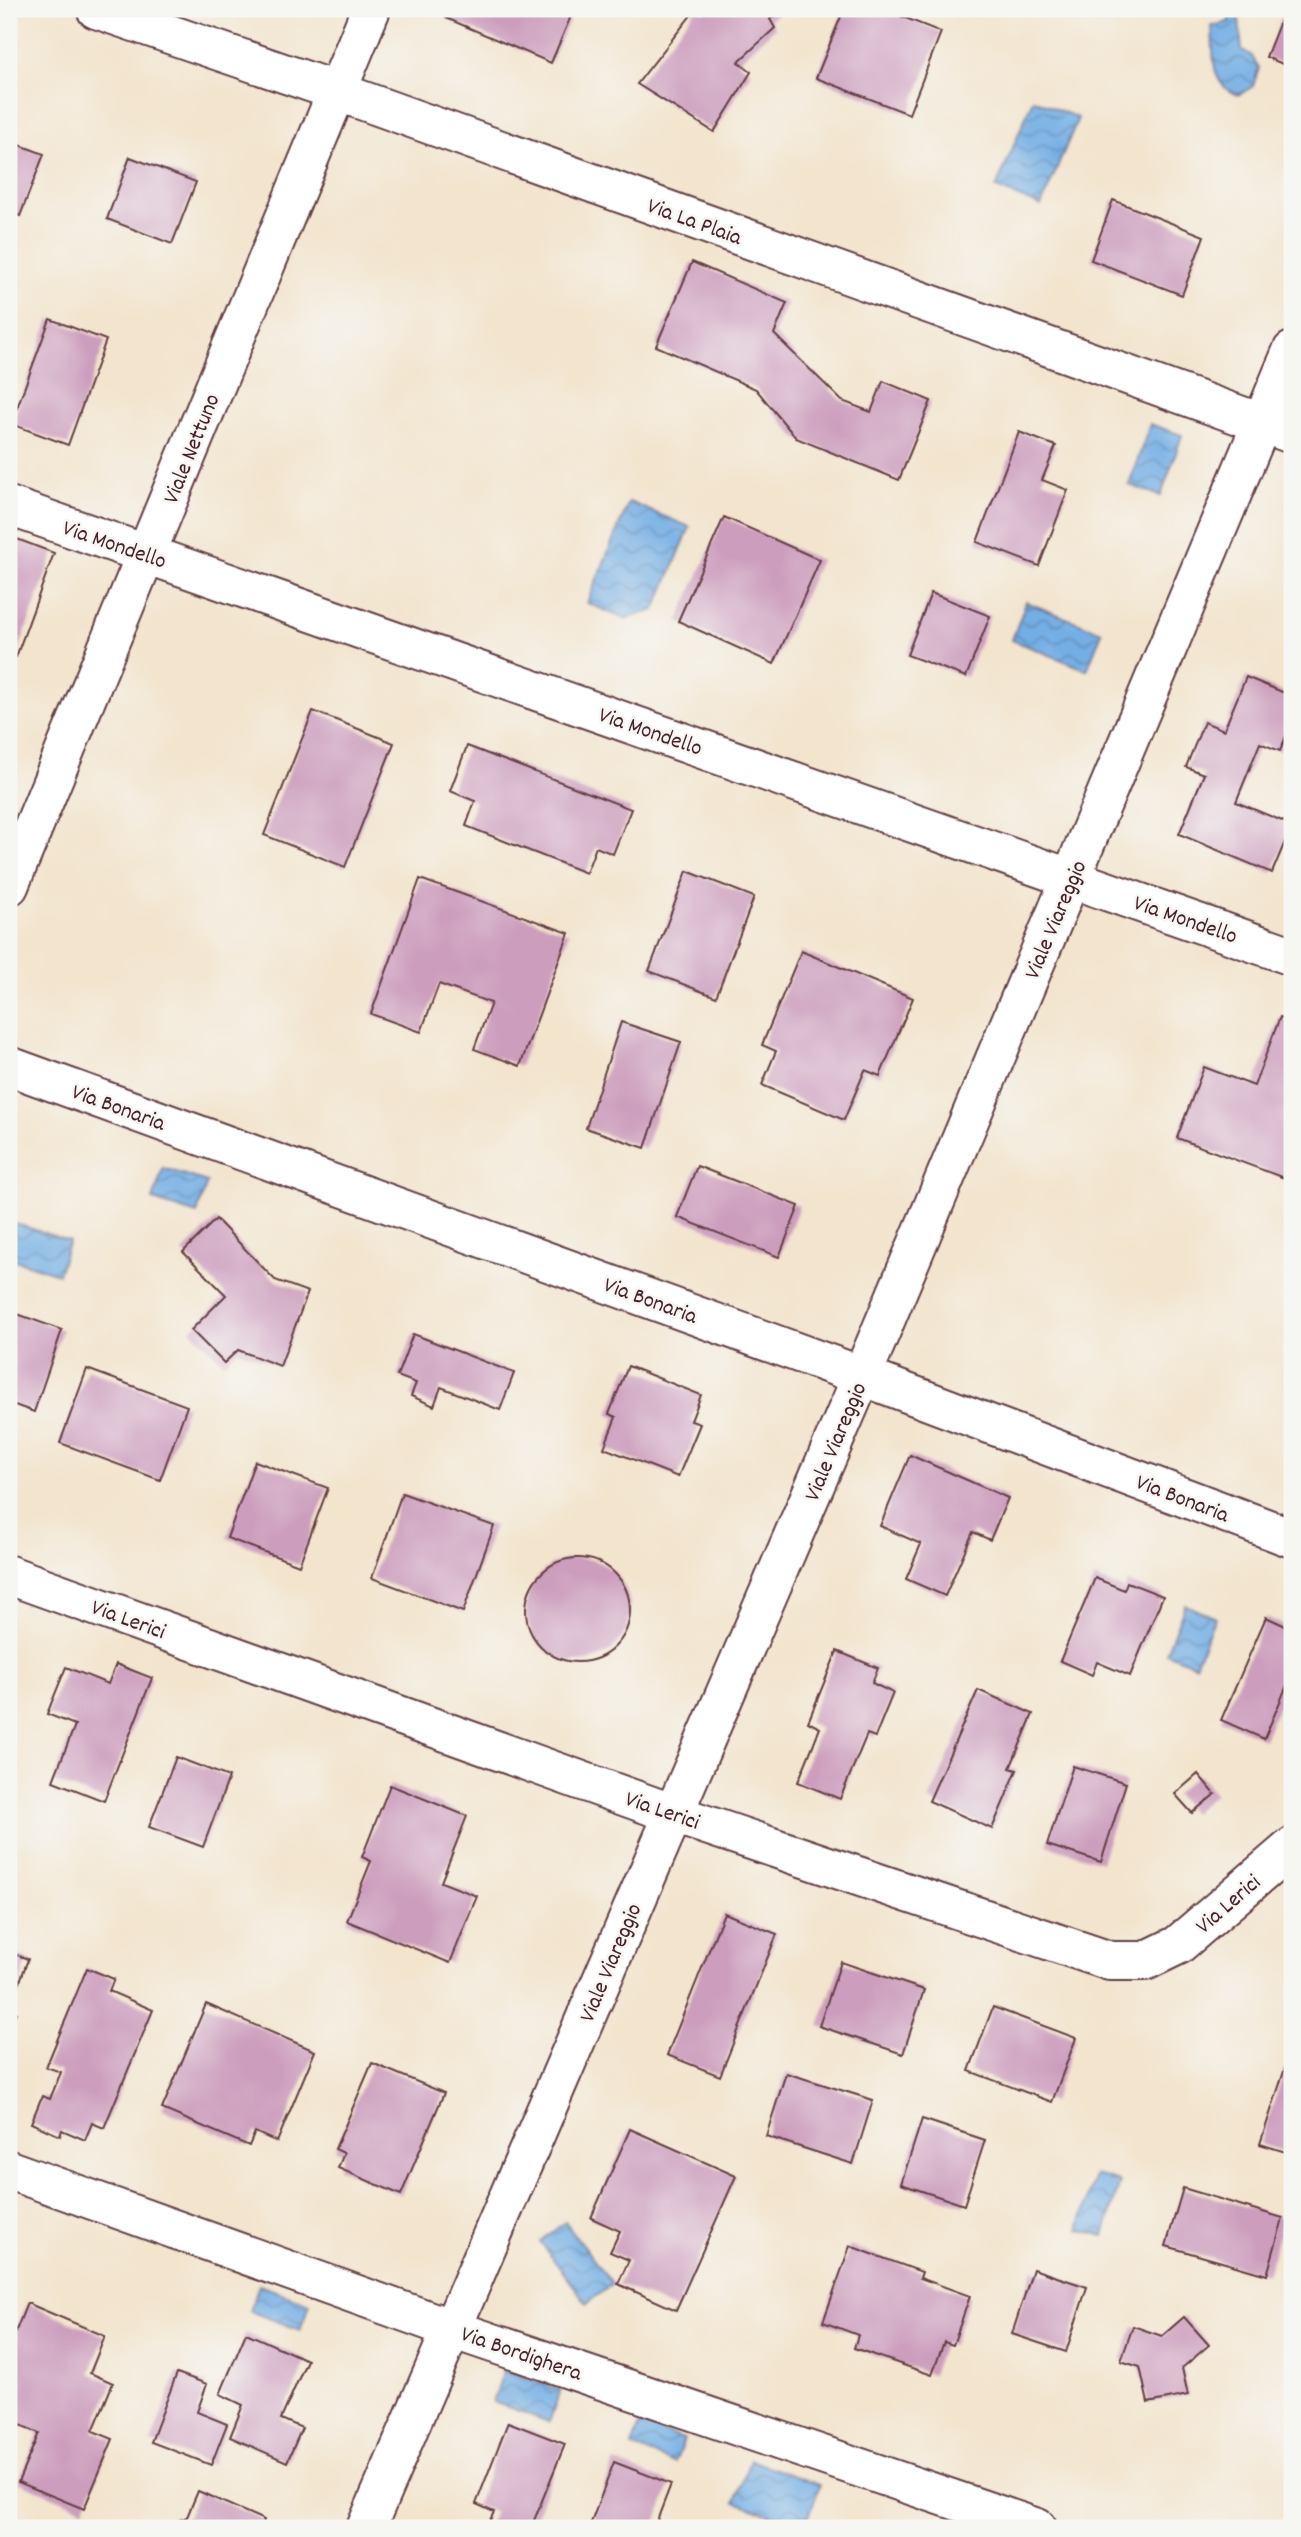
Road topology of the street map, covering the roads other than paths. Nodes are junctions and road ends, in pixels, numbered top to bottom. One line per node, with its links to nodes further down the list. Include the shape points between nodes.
1 (96, 9): 3 (street, Via La Plaia)
2 (371, 9): 3 (street, Viale Nettuno)
3 (336, 91): 5 (street, Via La Plaia); 7 (street, Viale Nettuno)
4 (1292, 351): 5 (street, Viale Viareggio)
5 (1276, 428): 8 (street, Viale Viareggio)
6 (9, 506): 7 (street, Via Mondello)
7 (146, 554): 8 (street, Via Mondello); 9 (street, Viale Nettuno)
8 (1072, 878): 10 (street, Via Mondello); 12 (street, Viale Viareggio)
9 (9, 886)
10 (1292, 956)
11 (9, 1066): 12 (street, Via Bonaria)
12 (862, 1376): 13 (street, Via Bonaria); 15 (street, Viale Viareggio)
13 (1292, 1538)
14 (9, 1575): 15 (street, Via Lerici)
15 (674, 1814): 16 (street, Via Lerici, via 1100,1959 1130,1963 1154,1958 1178,1945); 18 (street, Viale Viareggio)
16 (1292, 1847)
17 (9, 2171): 18 (street, Via Bordighera)
18 (451, 2328): 19 (street, Viale Viareggio); 20 (street, Via Bordighera)
19 (366, 2528)
20 (1037, 2528)

